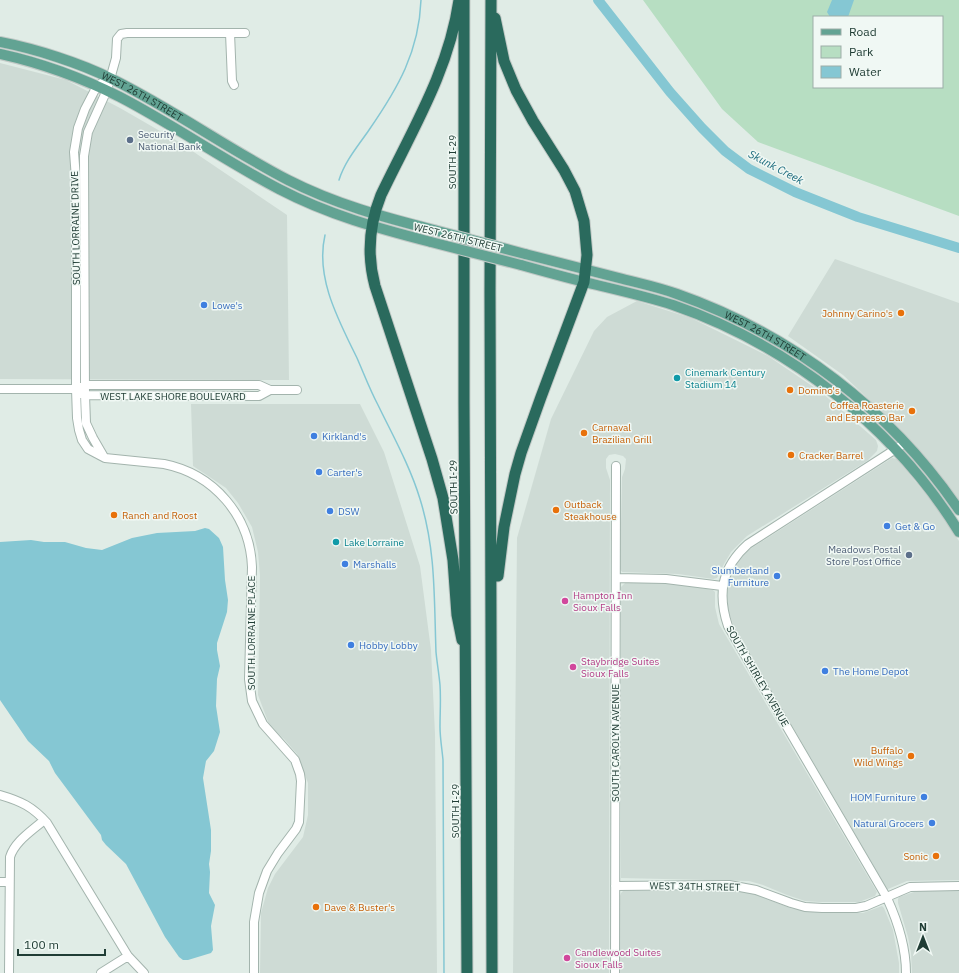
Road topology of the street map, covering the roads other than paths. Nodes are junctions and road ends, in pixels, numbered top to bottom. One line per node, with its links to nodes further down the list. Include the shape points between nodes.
1 (459, 0): 12 (highway, via 454,28 440,74 380,195)
2 (464, 0): 31 (highway, SOUTH I-29)
3 (490, 0): 30 (highway)
4 (494, 0): 14 (highway, via 501,48 510,76 524,106 570,181 579,201 586,230)
5 (230, 33): 6 (street); 9 (street, via 121,34); 10 (street)
6 (246, 33)
7 (0, 43): 9 (main road, WEST 26TH STREET, via 68,61)
8 (0, 54): 11 (main road, WEST 26TH STREET, via 57,70)
9 (110, 78): 11 (street); 12 (main road, WEST 26TH STREET, via 288,180)
10 (234, 85)
11 (102, 88): 13 (main road, WEST 26TH STREET, via 281,190 332,213); 16 (street, SOUTH LORRAINE DRIVE, via 88,132 84,156); 18 (street, SOUTH LORRAINE DRIVE, via 81,119 74,144)
12 (374, 215): 13 (highway); 14 (main road, WEST 26TH STREET, bridge)
13 (372, 227): 15 (main road, WEST 26TH STREET, bridge); 31 (highway, via 370,258 375,286 443,498 453,560 458,624)
14 (586, 269): 15 (highway); 22 (main road, WEST 26TH STREET, via 710,306 765,334 804,357 847,388 888,424)
15 (584, 282): 23 (main road, WEST 26TH STREET, via 672,305 760,344 828,389 859,414); 30 (highway, via 515,474 501,546)
16 (85, 385): 18 (street, WEST LAKE SHORE BOULEVARD); 19 (street, WEST LAKE SHORE BOULEVARD, via 259,385); 21 (street, SOUTH LORRAINE DRIVE)
17 (0, 389): 18 (street, WEST LAKE SHORE BOULEVARD)
18 (76, 389): 21 (street); 24 (street, SOUTH LORRAINE PLACE, via 77,418 82,440 88,449)
19 (270, 390): 20 (street, WEST LAKE SHORE BOULEVARD); 21 (street, WEST LAKE SHORE BOULEVARD, via 259,396)
20 (297, 390)
21 (85, 395): 24 (street, via 86,423)
22 (905, 443): 23 (street, SOUTH SHIRLEY AVENUE); 26 (main road, WEST 26TH STREET, via 925,464)
23 (895, 449): 27 (main road, WEST 26TH STREET, via 933,494); 29 (street, SOUTH SHIRLEY AVENUE, via 748,544 731,563)
24 (105, 458): 43 (street, SOUTH LORRAINE PLACE, via 164,464 197,476 228,501 245,532 252,567 249,679 252,700 263,724 295,760 301,781 299,822 267,871 259,893 254,922)
25 (616, 466): 28 (street, SOUTH CAROLYN AVENUE)
26 (959, 510)
27 (959, 532)
28 (616, 578): 29 (street, via 666,579); 36 (street, SOUTH CAROLYN AVENUE)
29 (722, 586): 38 (street, SOUTH SHIRLEY AVENUE, via 724,615 728,626)
30 (492, 640): 45 (highway)
31 (467, 664): 44 (highway, SOUTH I-29)
32 (0, 794): 33 (street, via 26,804)
33 (44, 820): 35 (street, via 12,849); 39 (street)
34 (0, 882): 35 (street)
35 (9, 882): 40 (street)
36 (615, 886): 38 (street, WEST 34TH STREET, via 729,885 756,890 805,907 822,908 856,908); 46 (street, SOUTH CAROLYN AVENUE)
37 (959, 886): 38 (street, WEST 34TH STREET, via 910,887)
38 (887, 898): 47 (street, SOUTH SHIRLEY AVENUE, via 903,943)
39 (128, 956): 41 (street); 42 (street)
40 (9, 973)
41 (101, 973)
42 (144, 973)
43 (254, 973)
44 (467, 973)
45 (492, 973)
46 (615, 973)
47 (906, 973)

